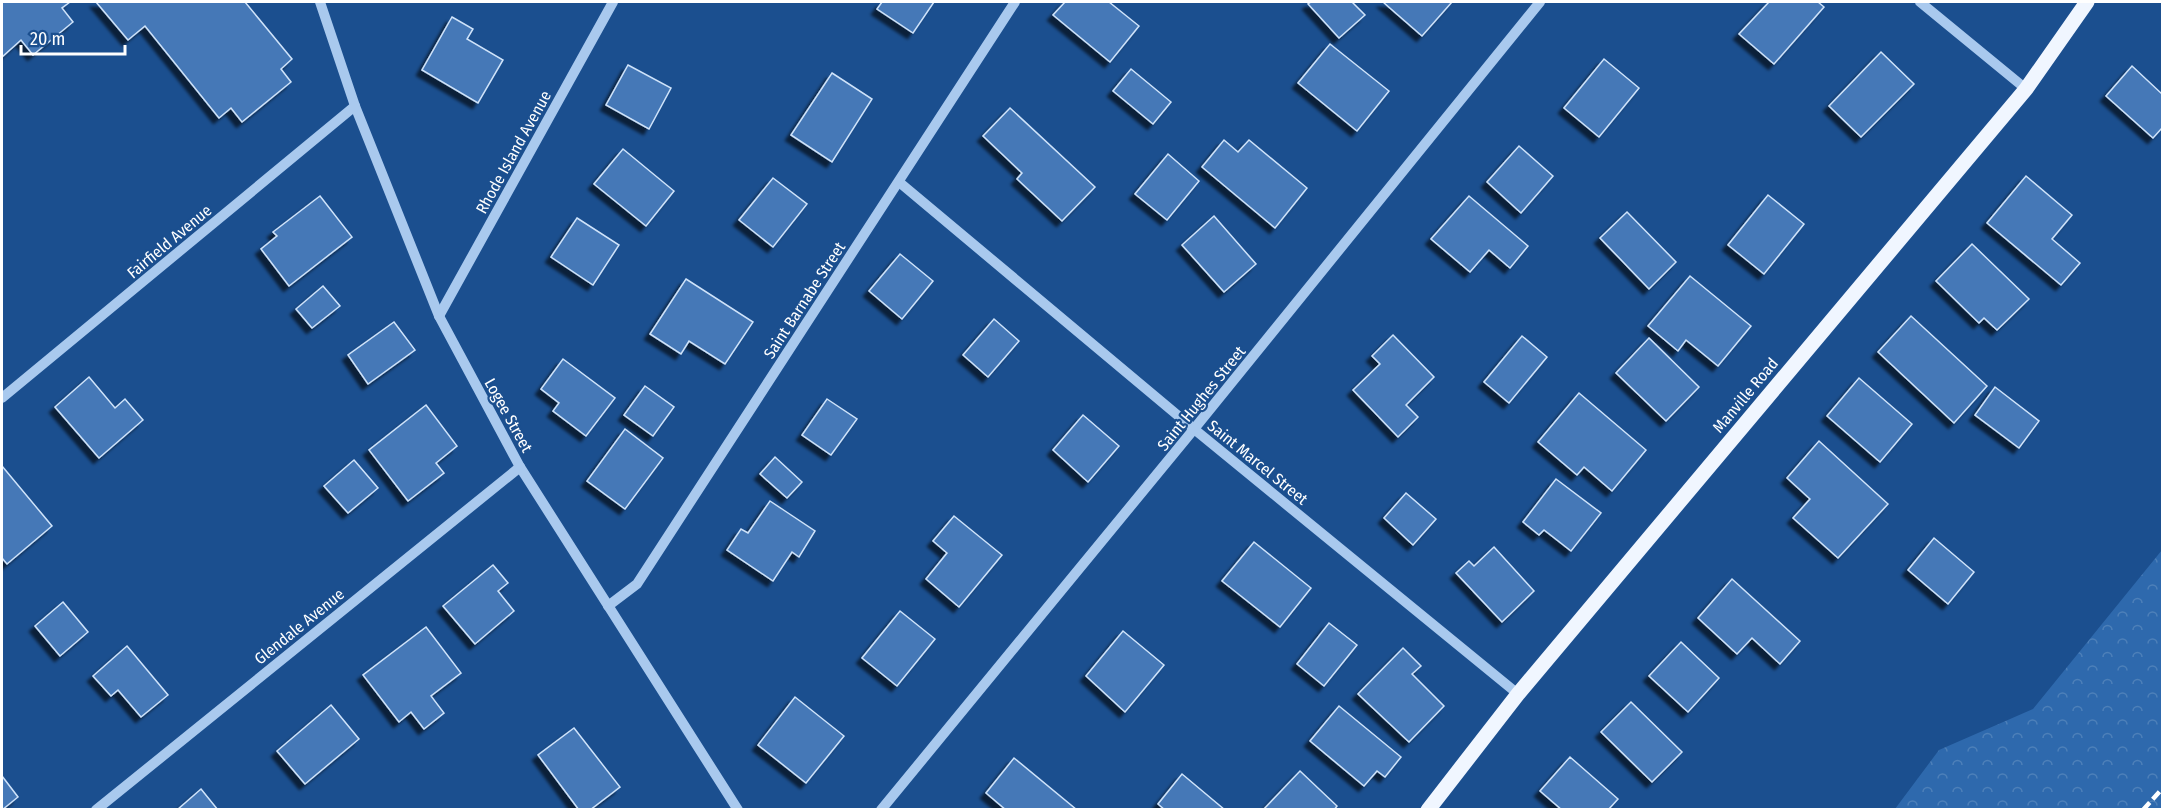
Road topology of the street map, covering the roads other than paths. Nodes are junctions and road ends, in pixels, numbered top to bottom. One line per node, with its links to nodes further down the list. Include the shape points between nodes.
1 (320, 2): 8 (street, Logee Street)
2 (613, 2): 10 (street, Rhode Island Avenue)
3 (1015, 2): 9 (street, Saint Barnabe Street)
4 (1540, 2): 12 (street, Saint Hughes Street)
5 (1920, 2): 7 (street)
6 (2087, 2): 7 (main road, Manville Road)
7 (2026, 89): 15 (main road, Manville Road)
8 (356, 106): 10 (street, Logee Street); 11 (street, Fairfield Avenue)
9 (899, 182): 12 (street, Saint Marcel Street); 14 (street, Saint Barnabe Street, via 637,584)
10 (439, 316): 13 (street, Logee Street)
11 (2, 398)
12 (1194, 429): 15 (street, Saint Marcel Street); 18 (street, Saint Hughes Street)
13 (520, 466): 14 (street, Logee Street); 16 (street, Glendale Avenue)
14 (608, 606): 17 (street, Logee Street)
15 (1518, 694): 19 (main road, Manville Road)
16 (96, 810)
17 (738, 810)
18 (880, 810)
19 (1428, 810)

